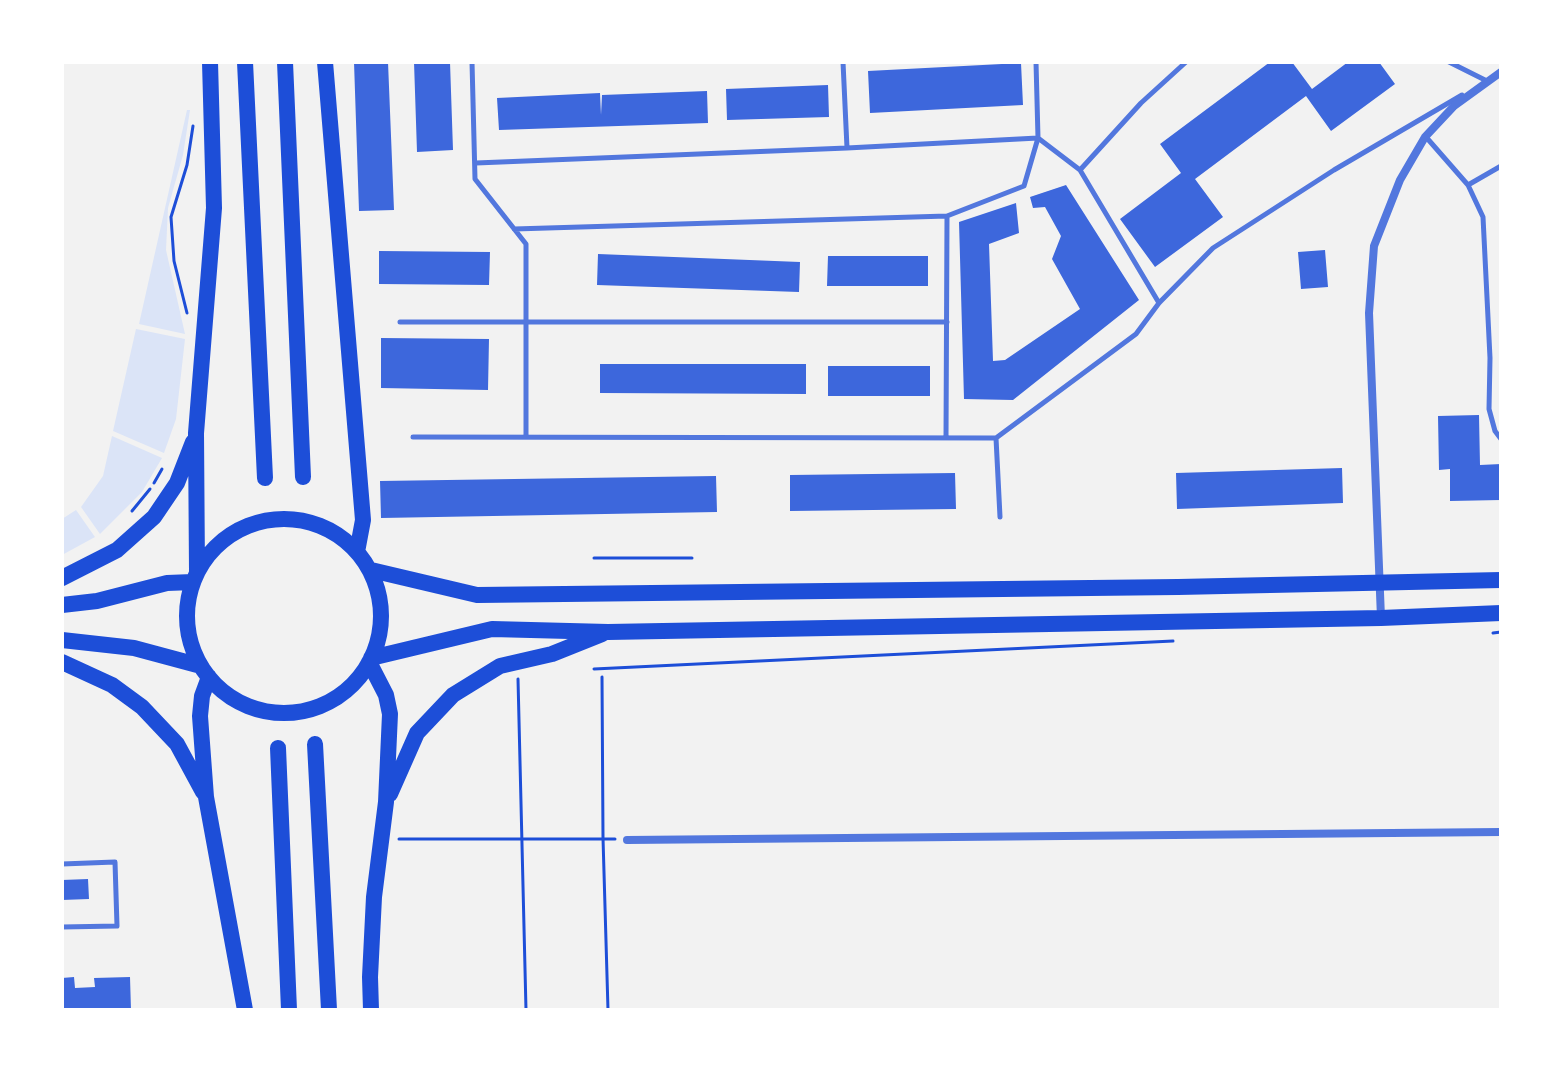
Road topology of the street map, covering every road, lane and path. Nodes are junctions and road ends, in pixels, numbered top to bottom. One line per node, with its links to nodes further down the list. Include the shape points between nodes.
1 (210, 62): 27 (main road, via 214,208)
2 (245, 62): 35 (main road)
3 (285, 62): 34 (main road)
4 (325, 62): 38 (main road, via 363,520)
5 (472, 62): 16 (lane)
6 (843, 62): 15 (lane)
7 (1036, 62): 14 (lane)
8 (1186, 62): 18 (lane)
9 (1449, 62): 11 (lane)
10 (1501, 72): 11 (street)
11 (1487, 81): 13 (street); 22 (lane, via 1213,248)
12 (193, 113): 26 (path, via 192,142 170,238)
13 (1425, 137): 19 (lane); 45 (street, via 1400,180 1374,246 1369,313)
14 (1038, 138): 15 (lane); 18 (lane); 20 (lane, via 1024,186)
15 (847, 148): 16 (lane)
16 (476, 163): 21 (lane, via 475,179)
17 (1501, 166): 19 (lane)
18 (1080, 170): 22 (lane)
19 (1468, 185): 32 (lane, via 1483,217 1489,409)
20 (947, 216): 21 (lane); 25 (lane)
21 (514, 229): 24 (lane, via 526,244)
22 (1159, 303): 31 (lane, via 1136,334)
23 (400, 322): 24 (lane)
24 (526, 322): 25 (lane); 29 (lane)
25 (947, 322): 30 (lane)
26 (190, 325)
27 (196, 433): 42 (main road, via 177,483 154,517 117,550); 43 (main road)
28 (413, 437): 29 (lane)
29 (526, 437): 30 (lane)
30 (946, 438): 31 (lane)
31 (996, 438): 37 (lane)
32 (1501, 439)
33 (164, 465): 36 (path)
34 (303, 477)
35 (265, 478)
36 (131, 513)
37 (1000, 517)
38 (357, 552): 41 (main road); 43 (main road, via 319,525 299,520 258,522 239,530 208,556)
39 (594, 558): 40 (path)
40 (692, 558)
41 (371, 570): 45 (main road, via 477,595); 54 (main road, via 381,617)
42 (62, 578)
43 (195, 578): 46 (main road); 57 (main road, via 188,627)
44 (1501, 580): 45 (main road)
45 (1379, 583): 48 (street)
46 (62, 605)
47 (1501, 613): 48 (main road)
48 (1381, 618): 49 (main road)
49 (608, 632): 54 (main road, via 492,629); 63 (main road, via 552,654 500,666 453,695 417,733)
50 (1501, 632): 51 (path)
51 (1486, 633)
52 (62, 640): 57 (main road, via 134,648)
53 (1184, 641): 56 (path)
54 (370, 660): 57 (main road, via 337,697 293,712 246,705); 63 (main road, via 390,714)
55 (62, 662): 62 (main road, via 101,679 142,707 177,744)
56 (594, 669)
57 (205, 672): 62 (main road, via 200,716)
58 (602, 677): 66 (path)
59 (518, 679): 65 (path)
60 (315, 744): 73 (main road)
61 (278, 748): 72 (main road)
62 (206, 797): 71 (main road)
63 (386, 802): 74 (main road, via 374,897)
64 (1501, 832): 68 (street)
65 (520, 838): 66 (path); 67 (path); 75 (path)
66 (603, 838): 68 (path); 76 (path)
67 (399, 839)
68 (627, 840)
69 (62, 864): 70 (lane, via 115,862 117,926)
70 (62, 927)
71 (245, 1010)
72 (289, 1010)
73 (329, 1010)
74 (371, 1010)
75 (526, 1010)
76 (608, 1010)

